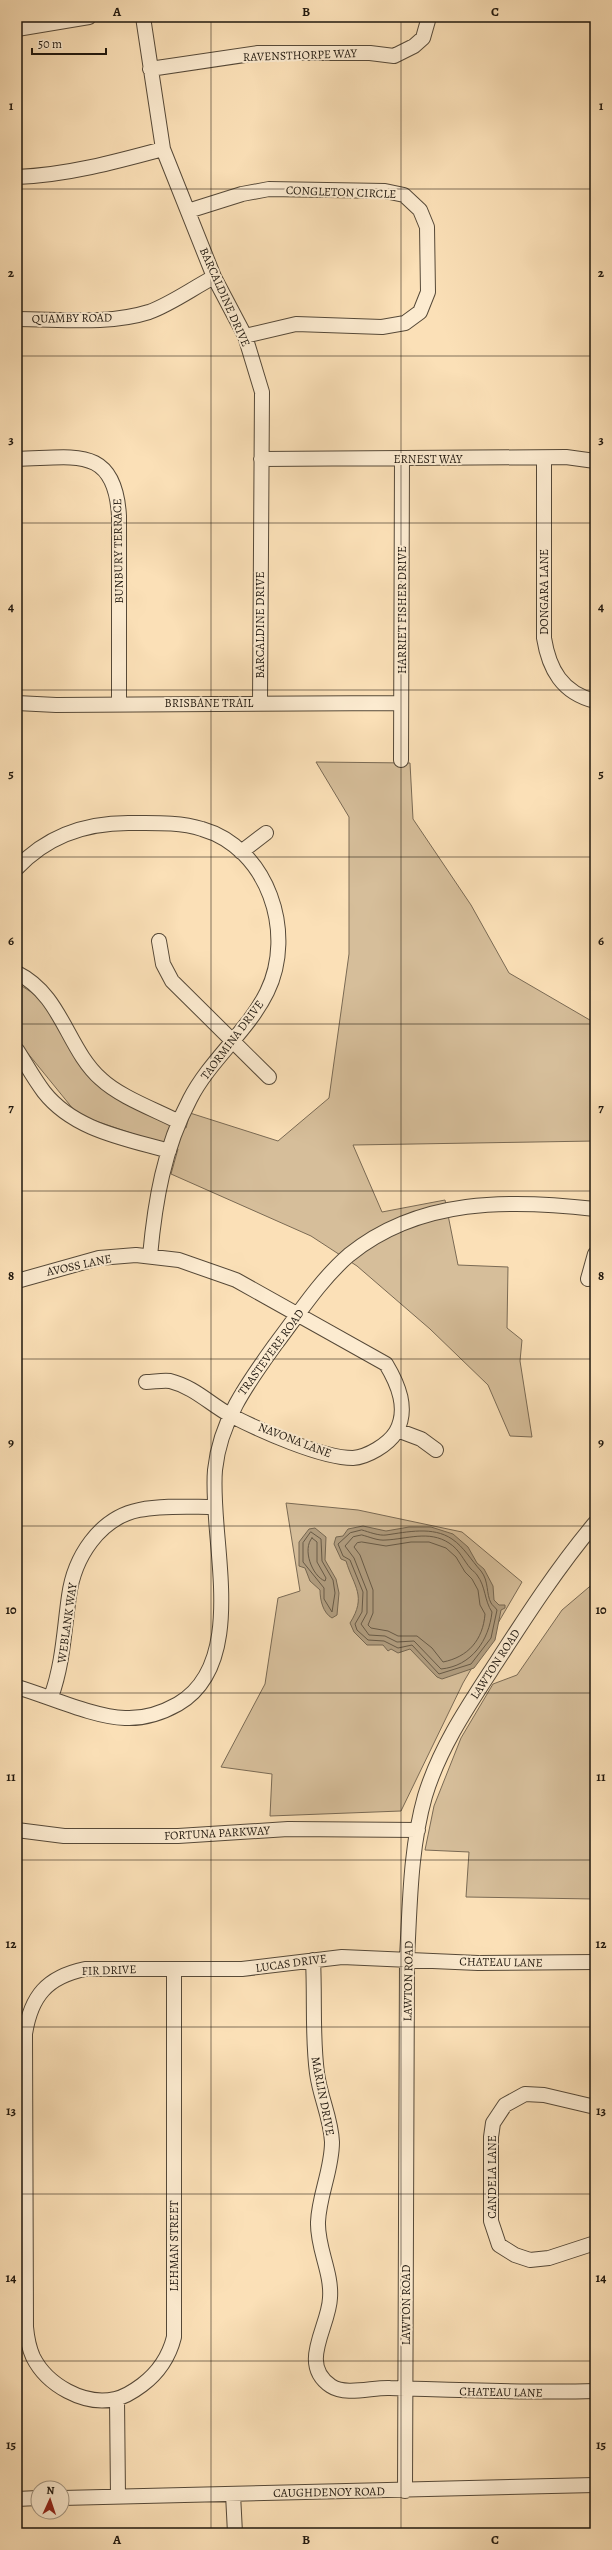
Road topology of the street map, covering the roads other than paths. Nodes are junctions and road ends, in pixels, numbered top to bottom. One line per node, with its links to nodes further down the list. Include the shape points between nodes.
1 (89, 17): 4 (street)
2 (143, 17): 5 (street, BARCALDINE DRIVE)
3 (429, 17): 5 (street, RAVENSTHORPE WAY, via 423,38 414,46 394,56 370,53 258,53)
4 (17, 29)
5 (150, 69): 6 (street, BARCALDINE DRIVE)
6 (164, 149): 7 (street, via 109,164); 8 (street, BARCALDINE DRIVE)
7 (17, 177)
8 (188, 211): 9 (street, BARCALDINE DRIVE); 11 (street, CONGLETON CIRCLE, via 242,194 269,189 385,191 404,195 420,210 427,227 428,292 420,312 405,323 382,327 296,324)
9 (214, 277): 10 (street, QUAMBY ROAD, via 150,311 132,316 99,320); 11 (street, BARCALDINE DRIVE)
10 (17, 319)
11 (245, 336): 14 (street, BARCALDINE DRIVE, via 262,392)
12 (17, 458): 19 (street, BUNBURY TERRACE, via 89,460 105,470 113,480 118,494 119,516)
13 (544, 458): 15 (street, ERNEST WAY); 16 (street, ERNEST WAY, via 579,458); 17 (street, DONGARA LANE, via 544,638 547,658 561,682 575,694)
14 (261, 459): 15 (street, ERNEST WAY); 20 (street, BARCALDINE DRIVE)
15 (402, 459): 21 (street, HARRIET FISHER DRIVE)
16 (595, 461)
17 (595, 701)
18 (17, 703): 19 (street, BRISBANE TRAIL)
19 (119, 703): 20 (street, BRISBANE TRAIL)
20 (260, 703): 21 (street, BRISBANE TRAIL)
21 (401, 703): 22 (street, HARRIET FISHER DRIVE)
22 (401, 760)
23 (266, 833): 24 (street)
24 (241, 852): 25 (street, TAORMINA DRIVE, via 214,834 178,824 99,824 71,831 41,846); 28 (street, TAORMINA DRIVE, via 260,875 273,901 278,921 280,949 275,973 267,992 256,1011)
25 (17, 868)
26 (159, 941): 28 (street, via 163,964 172,981)
27 (17, 973): 31 (street, via 36,985 55,1007 90,1067 102,1080)
28 (232, 1040): 30 (street); 31 (street, TAORMINA DRIVE, via 197,1087)
29 (17, 1050): 32 (street, via 44,1092 61,1110 80,1123)
30 (268, 1078)
31 (179, 1122): 32 (street, TAORMINA DRIVE)
32 (169, 1151): 35 (street, TAORMINA DRIVE, via 155,1202)
33 (595, 1209): 38 (street, TRASTEVERE ROAD, via 541,1204 480,1204 443,1210 404,1222 348,1256 321,1284)
34 (595, 1254): 36 (street)
35 (150, 1256): 37 (street, AVOSS LANE, via 99,1258); 38 (street, AVOSS LANE, via 179,1260 220,1272)
36 (588, 1279)
37 (17, 1281)
38 (298, 1314): 40 (street, TRASTEVERE ROAD, via 244,1387); 41 (street, via 386,1364 398,1383 401,1399 401,1418)
39 (146, 1382): 40 (street, NAVONA LANE, via 169,1381 202,1394)
40 (230, 1414): 41 (street, NAVONA LANE, via 296,1443 336,1456 354,1458 386,1443); 43 (street, TRASTEVERE ROAD, via 215,1470)
41 (397, 1430): 42 (street, via 421,1439)
42 (436, 1450)
43 (215, 1507): 46 (street, WEBLANK WAY, via 158,1507 137,1511 114,1521 96,1536 75,1568 60,1673); 46 (street, TRASTEVERE ROAD, via 220,1623 217,1651 211,1667 198,1687 188,1698 168,1710 148,1717 125,1718 105,1715)
44 (595, 1522): 48 (street, LAWTON ROAD, via 558,1569 451,1733 437,1761)
45 (17, 1687): 46 (street, TRASTEVERE ROAD)
46 (51, 1697)
47 (17, 1830): 48 (street, FORTUNA PARKWAY, via 64,1836 178,1836 288,1829)
48 (418, 1830): 49 (street, LAWTON ROAD, via 411,1879)
49 (407, 1958): 50 (street, LUCAS DRIVE, via 342,1957); 51 (street, CHATEAU LANE, via 478,1963); 55 (street, LAWTON ROAD)
50 (313, 1960): 52 (street, LUCAS DRIVE, via 242,1969); 55 (street, MARLIN DRIVE, via 314,2051 332,2142 330,2169 318,2220 318,2243 329,2280 331,2298 316,2349 316,2366 323,2379 332,2387 347,2390)
51 (595, 1962)
52 (174, 1969): 57 (street, LEHMAN STREET, via 174,2337 164,2363 150,2379); 57 (street, FIR DRIVE, via 85,1969 62,1976 50,1984 31,2005 25,2034 26,2327 29,2345 44,2373 62,2389 87,2397)
53 (595, 2107): 54 (street, CANDELA LANE, via 544,2095 525,2094 511,2099 505,2105 493,2123 491,2137 490,2221 500,2245 509,2252 530,2260 549,2258)
54 (595, 2243)
55 (406, 2389): 56 (street, CHATEAU LANE, via 524,2393); 59 (street, LAWTON ROAD)
56 (595, 2391)
57 (117, 2399): 61 (street)
58 (595, 2485): 59 (street, CAUGHDENOY ROAD)
59 (405, 2491): 60 (street, CAUGHDENOY ROAD)
60 (233, 2494): 61 (street, CAUGHDENOY ROAD); 65 (street)
61 (118, 2497): 63 (street, CAUGHDENOY ROAD)
62 (30, 2498): 64 (street)
63 (70, 2498)
64 (17, 2499)
65 (235, 2533)

